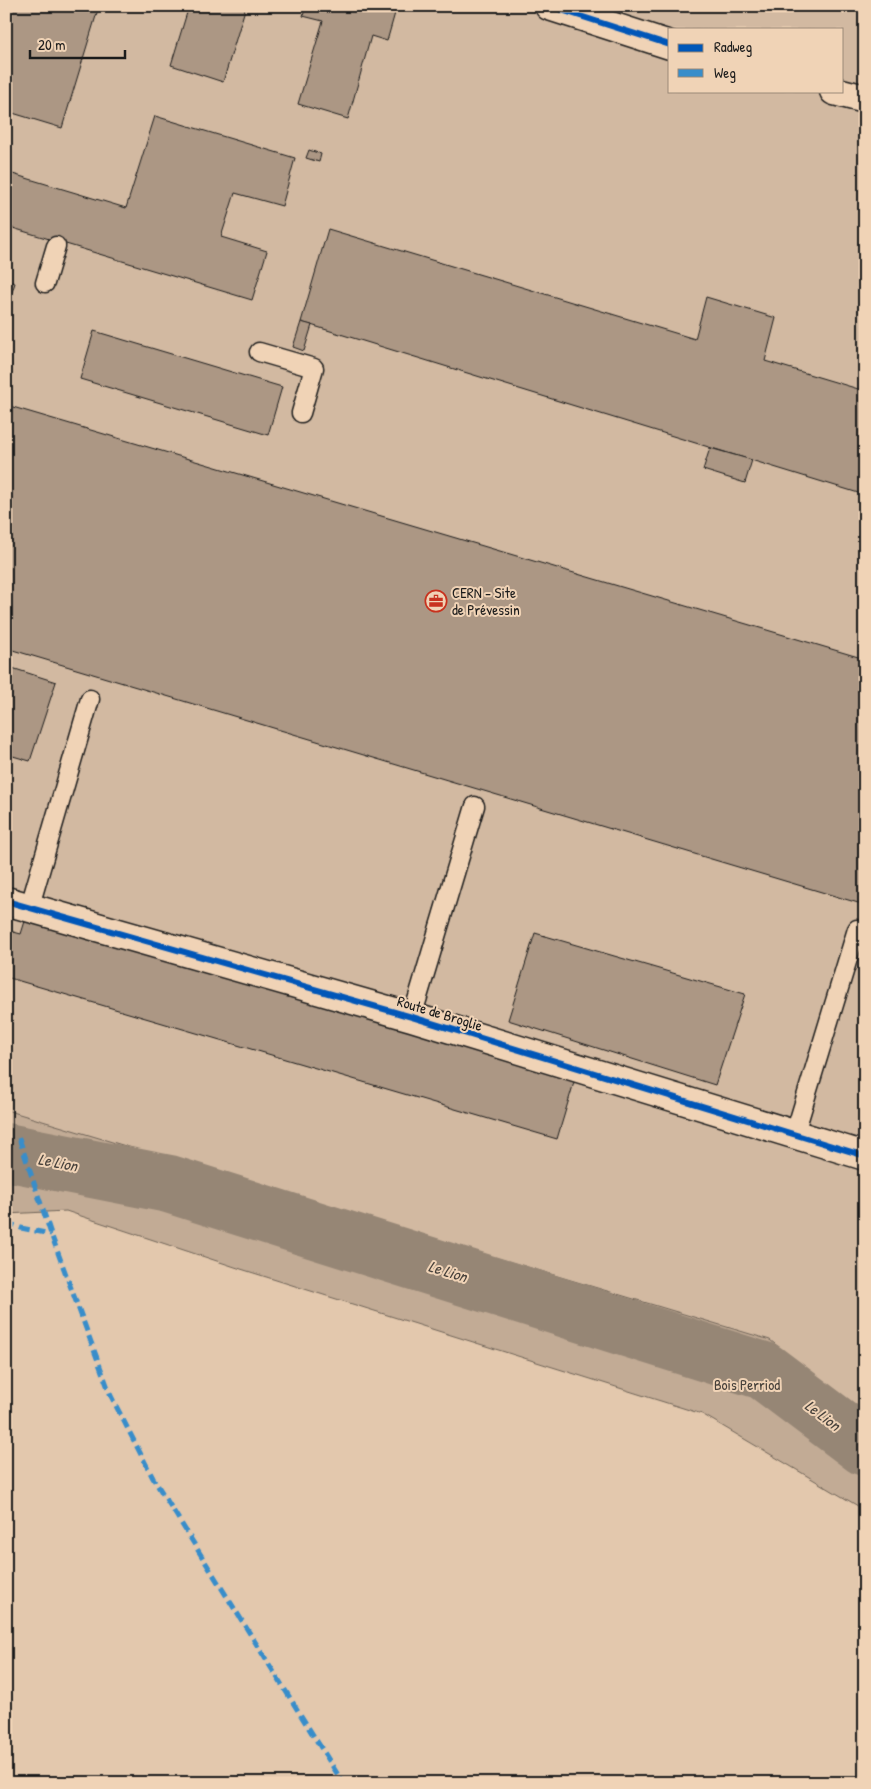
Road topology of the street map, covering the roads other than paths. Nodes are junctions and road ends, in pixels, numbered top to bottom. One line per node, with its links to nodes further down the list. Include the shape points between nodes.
1 (549, 6): 2 (street)
2 (668, 44)
3 (837, 92): 4 (street)
4 (865, 100)
5 (56, 246): 6 (lane)
6 (45, 283)
7 (259, 352): 8 (lane, via 314,368)
8 (301, 413)
9 (90, 699): 11 (lane)
10 (475, 806): 13 (lane)
11 (18, 905): 13 (street, Route de Broglie)
12 (857, 929): 14 (lane)
13 (412, 1017): 14 (street, Route de Broglie)
14 (794, 1136): 15 (street, Route de Broglie)
15 (865, 1156)

